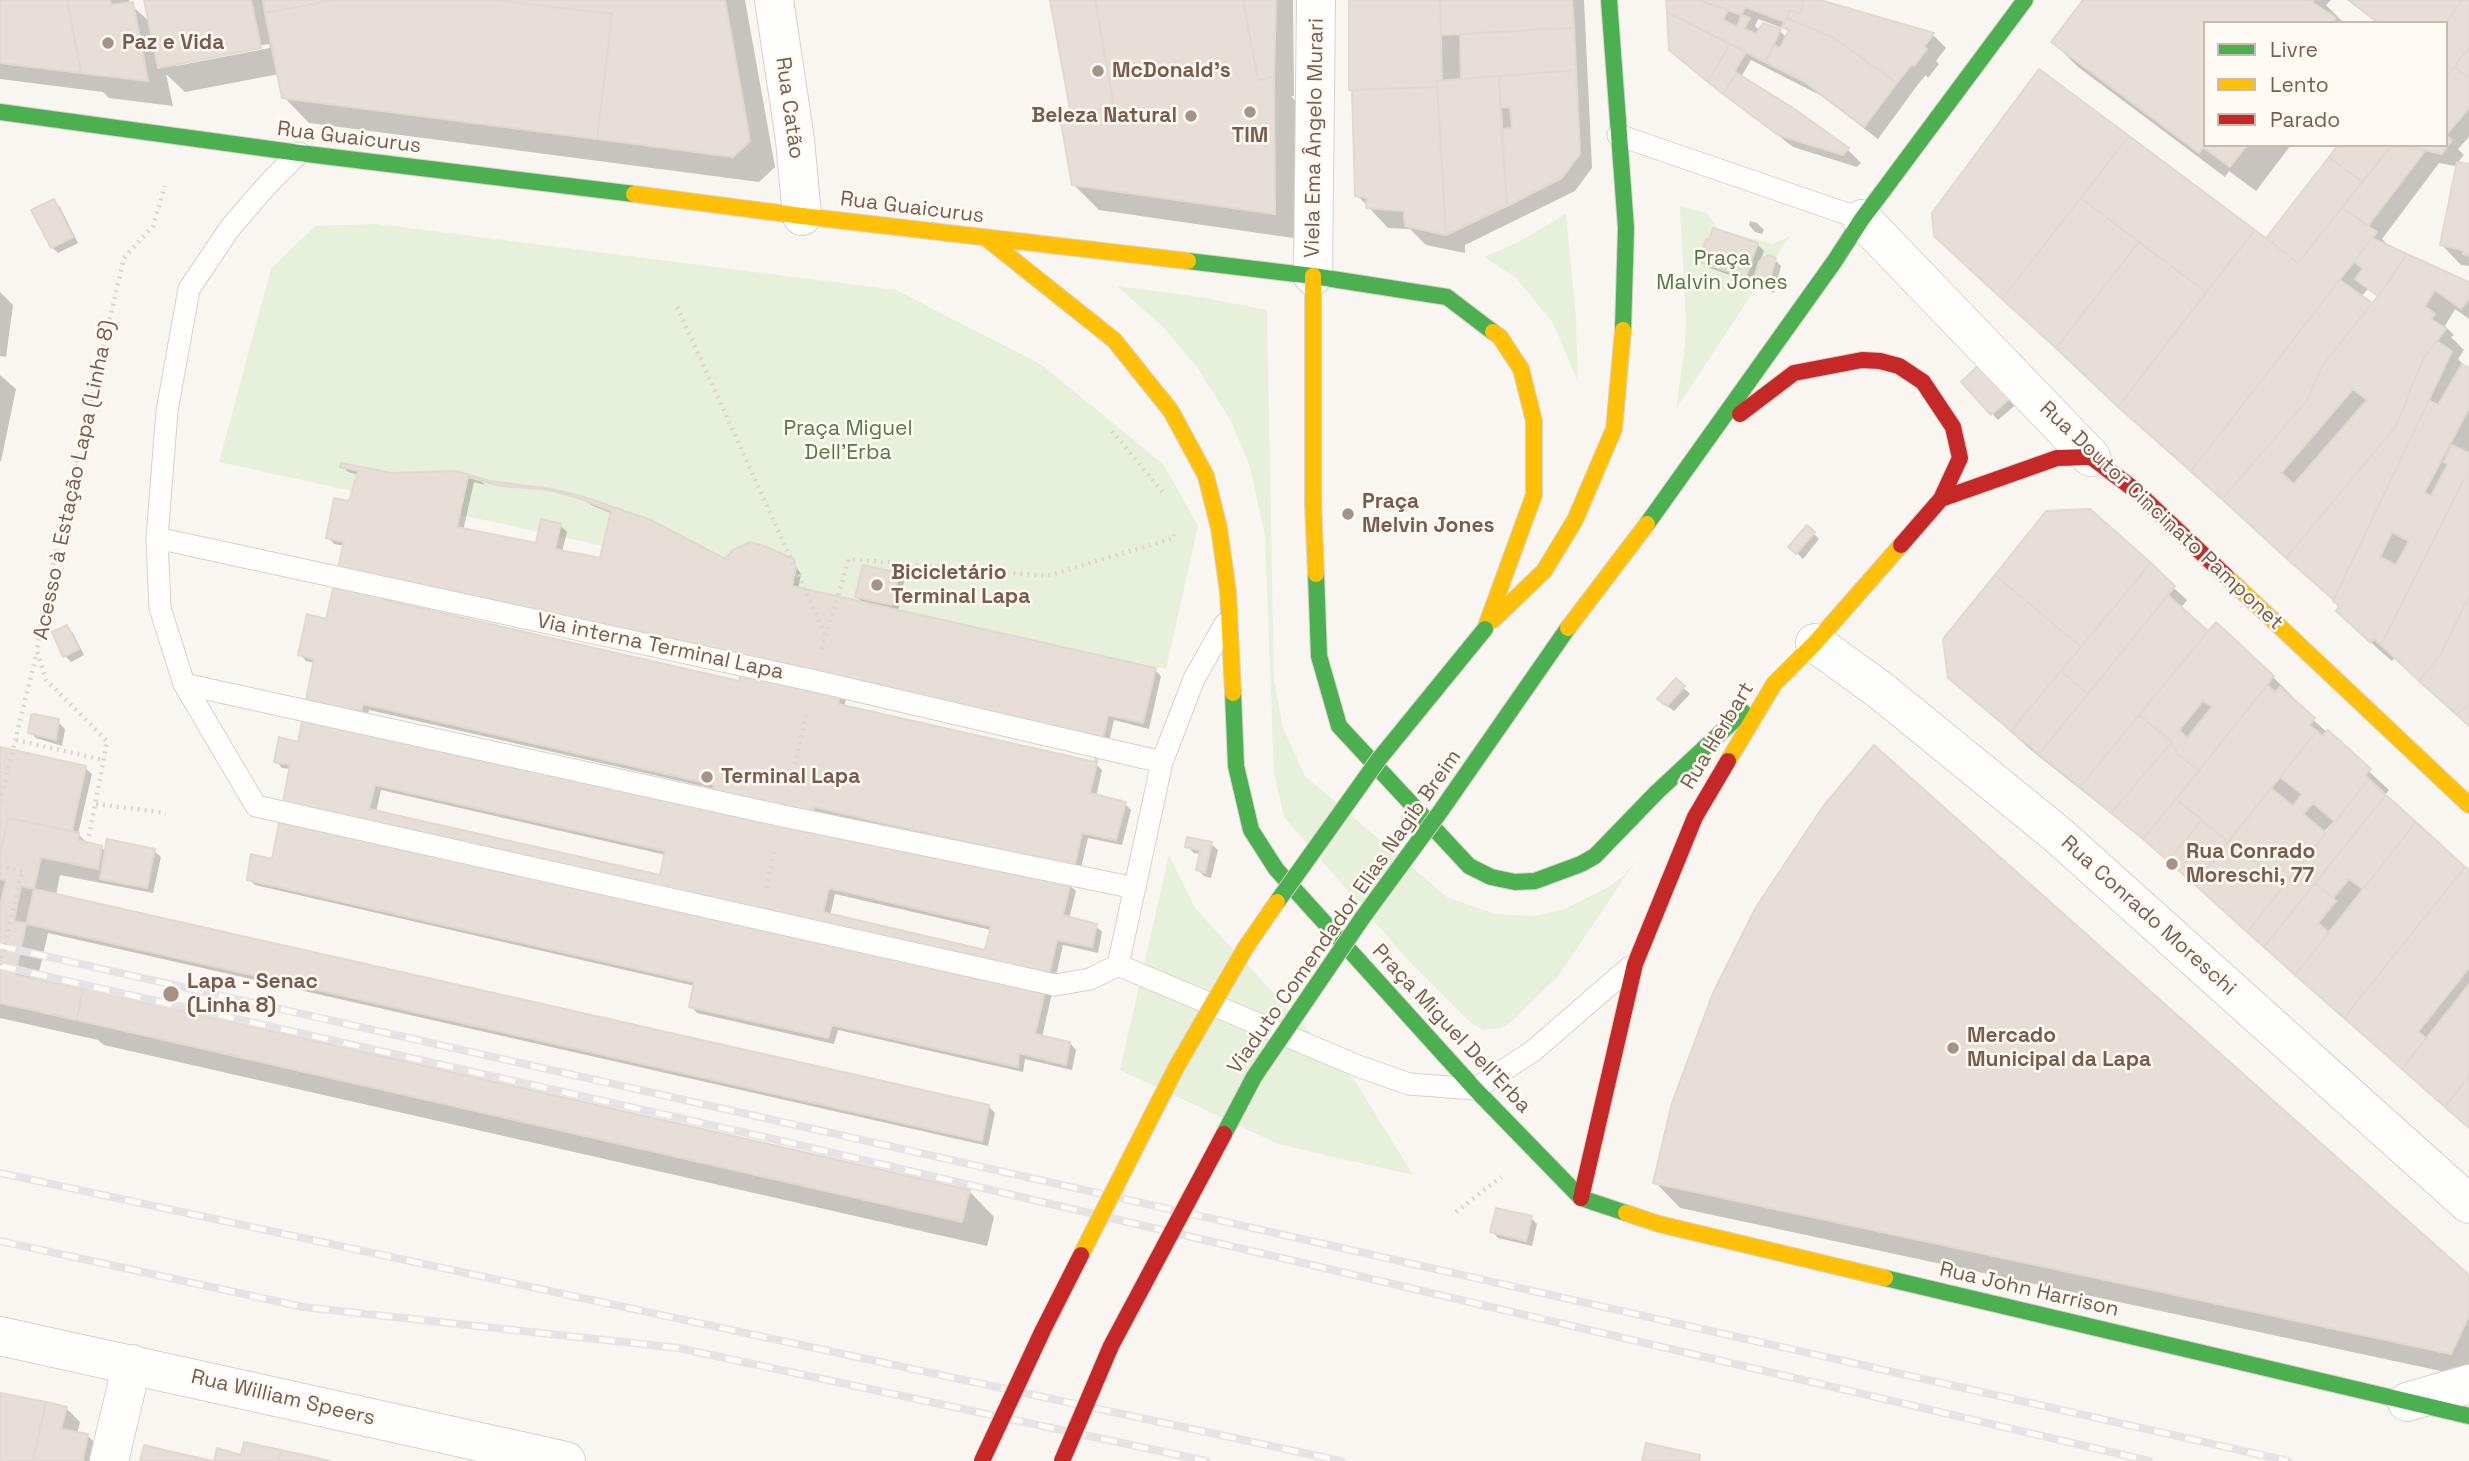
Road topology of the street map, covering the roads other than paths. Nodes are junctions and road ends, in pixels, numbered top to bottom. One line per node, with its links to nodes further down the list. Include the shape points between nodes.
1 (774, 0): 8 (street, Rua Catão)
2 (1316, 0): 11 (street, Viela Ema Ângelo Murari)
3 (1609, 0): 6 (main road)
4 (2025, 0): 9 (main road)
5 (0, 112): 7 (main road, Rua Guaicurus)
6 (1618, 135): 9 (lane); 17 (main road, via 1626,228 1614,429 1575,520 1544,571)
7 (299, 153): 8 (main road, Rua Guaicurus); 15 (lane, via 230,228 189,289 167,411)
8 (802, 216): 10 (main road, Rua Guaicurus)
9 (1862, 219): 12 (main road); 13 (street, Rua Doutor Cincinato Pamponet)
10 (986, 238): 11 (main road, Rua Guaicurus); 16 (main road, Praça Miguel Dell'Erba, via 1114,340 1171,411 1206,476 1219,528)
11 (1313, 276): 17 (main road, Rua Guaicurus, via 1447,297 1500,337 1521,369 1534,421 1534,495); 20 (main road, via 1313,503 1319,656 1339,726 1469,866 1491,877 1535,881 1595,856)
12 (1710, 436): 14 (main road, via 1794,373 1846,361 1881,361 1899,366 1923,382 1953,427 1960,458); 38 (main road, Viaduto Comendador Elias Nagib Breim, bridge, via 1577,615 1254,1077 1111,1346)
13 (2091, 457): 14 (main road, Rua Herbart, via 2057,458); 22 (main road, Rua Doutor Cincinato Pamponet, via 2135,490)
14 (1941, 499): 18 (main road, Rua Herbart)
15 (157, 538): 19 (lane, via 160,608); 21 (lane, Via interna Terminal Lapa, via 815,681)
16 (1230, 616): 21 (lane, via 1194,679); 26 (main road, Praça Miguel Dell'Erba, via 1236,766 1251,830 1276,869)
17 (1485, 629): 37 (main road, bridge, via 1379,759 1246,947 1177,1066)
18 (1815, 643): 20 (main road, Rua Herbart); 28 (street, Rua Conrado Moreschi, via 2058,835)
19 (184, 684): 23 (lane); 25 (lane, via 256,806 1055,985 1090,979)
20 (1774, 684): 24 (main road, Rua Herbart, via 1695,817)
21 (1162, 762): 23 (lane)
22 (2469, 805)
23 (1135, 888): 25 (lane)
24 (1635, 964): 26 (lane, via 1533,1051); 27 (main road, Rua Herbart)
25 (1118, 965): 26 (lane, via 1409,1084)
26 (1475, 1089): 27 (main road, Praça Miguel Dell'Erba)
27 (1581, 1198): 32 (main road, Rua John Harrison, via 1660,1224)
28 (2469, 1204)
29 (0, 1336): 30 (street, Rua William Speers)
30 (132, 1363): 34 (street, Rua William Speers); 35 (street)
31 (2469, 1384): 32 (street)
32 (2407, 1402): 33 (main road, Rua John Harrison)
33 (2469, 1416)
34 (448, 1448): 36 (street, Rua William Speers)
35 (108, 1461)
36 (566, 1461)
37 (982, 1461)
38 (1062, 1461)

